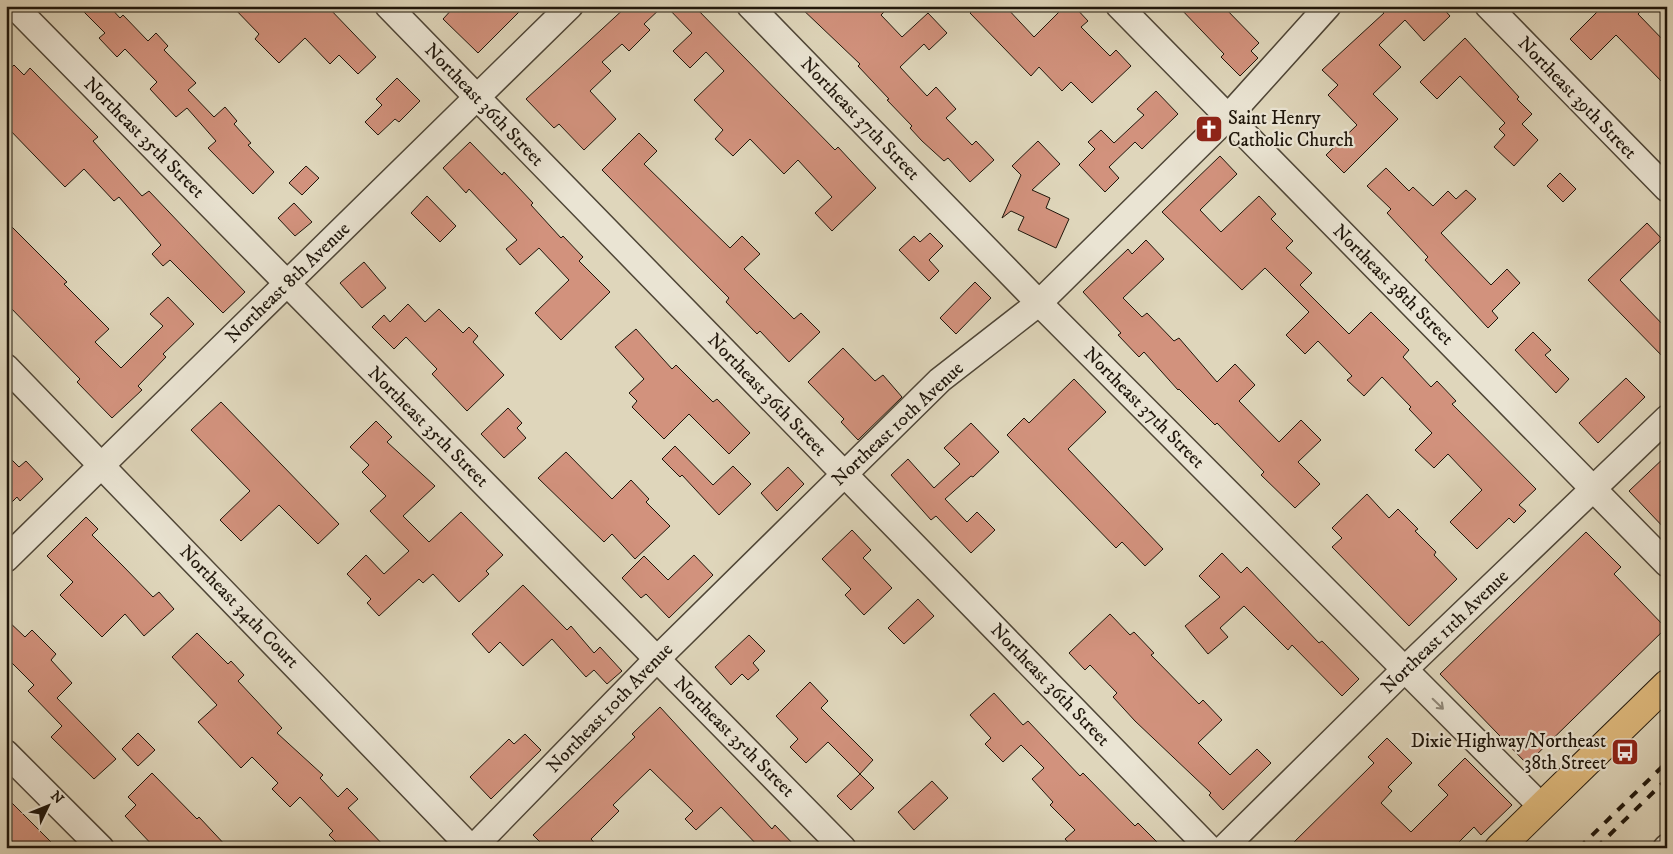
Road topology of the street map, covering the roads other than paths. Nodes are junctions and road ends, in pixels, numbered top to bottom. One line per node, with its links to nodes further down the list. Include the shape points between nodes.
1 (14, 6): 11 (street, Northeast 35th Street)
2 (388, 6): 8 (street, Northeast 36th Street)
3 (570, 6): 8 (street, Northeast 8th Avenue)
4 (750, 6): 12 (street, Northeast 37th Street)
5 (1119, 6): 9 (street, Northeast 38th Street)
6 (1328, 6): 9 (street, Northeast 10th Avenue)
7 (1488, 6): 10 (street, Northeast 39th Street)
8 (477, 98): 11 (street, Northeast 8th Avenue); 16 (street, Northeast 36th Street)
9 (1227, 118): 12 (street, Northeast 10th Avenue); 17 (street, Northeast 38th Street)
10 (1667, 189)
11 (287, 284): 15 (street, Northeast 8th Avenue); 20 (street, Northeast 35th Street)
12 (1040, 303): 16 (street, Northeast 10th Avenue, via 940,380); 21 (street, Northeast 37th Street)
13 (6, 367): 15 (street, Northeast 34th Court)
14 (1667, 418): 17 (street, Northeast 11th Avenue)
15 (103, 464): 18 (street, Northeast 8th Avenue); 26 (street, Northeast 34th Court)
16 (844, 474): 20 (street, Northeast 10th Avenue); 28 (street, Northeast 36th Street)
17 (1594, 488): 19 (street, Northeast 38th Street); 21 (street, Northeast 11th Avenue)
18 (6, 559)
19 (1667, 564)
20 (657, 659): 26 (street, Northeast 10th Avenue); 27 (street, Northeast 35th Street)
21 (1404, 670): 24 (street, Northeast 37th Street, one-way to 24); 29 (street, Northeast 11th Avenue)
22 (1667, 684): 24 (main road)
23 (6, 753): 25 (street)
24 (1541, 806): 30 (main road)
25 (101, 848)
26 (472, 848)
27 (843, 848)
28 (1209, 848)
29 (1224, 848)
30 (1499, 848)

